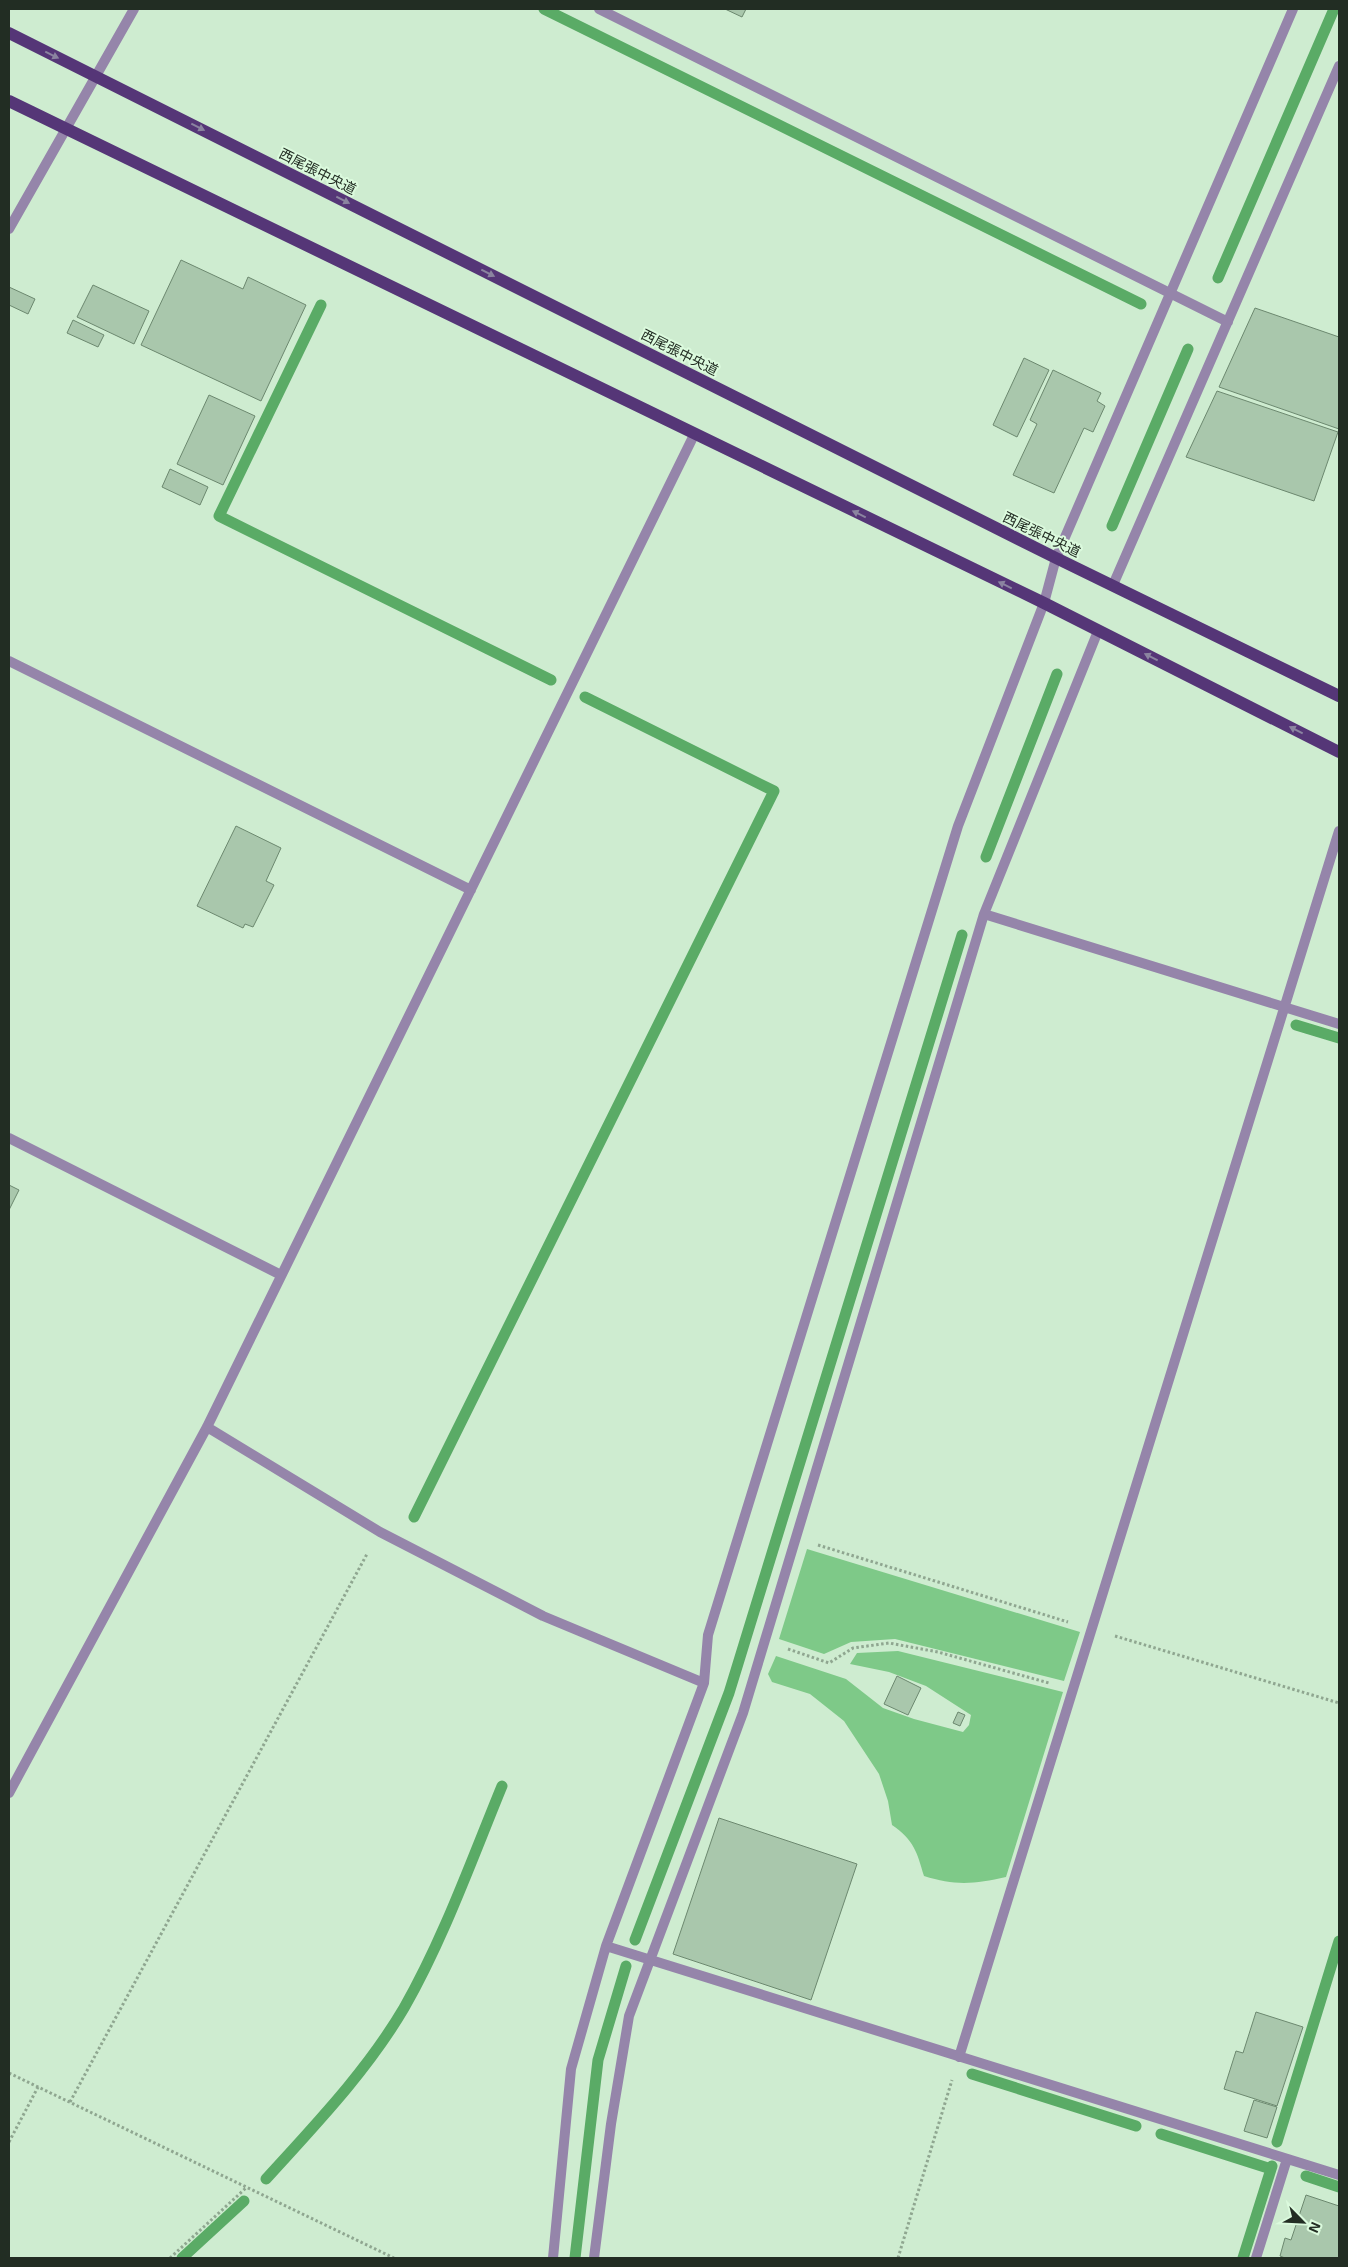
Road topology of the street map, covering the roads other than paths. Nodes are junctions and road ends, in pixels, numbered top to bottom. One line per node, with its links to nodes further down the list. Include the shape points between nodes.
1 (134, 9): 6 (street)
2 (598, 9): 10 (street)
3 (1293, 9): 10 (street)
4 (9, 33): 6 (main road, 西尾張中央道, one-way to 6)
5 (1339, 66): 11 (street)
6 (97, 77): 8 (street); 13 (main road, 西尾張中央道, one-way to 13)
7 (9, 101): 8 (main road)
8 (65, 129): 9 (street); 12 (main road)
9 (9, 228)
10 (1170, 293): 11 (street); 13 (street)
11 (1228, 322): 14 (street)
12 (694, 435): 15 (main road, one-way to 12); 21 (street)
13 (1056, 558): 14 (main road, 西尾張中央道); 15 (street)
14 (1113, 585): 18 (main road, 西尾張中央道)
15 (1044, 604): 16 (main road); 28 (street, via 955,836 708,1635)
16 (1098, 631): 19 (main road, one-way to 16); 22 (street)
17 (9, 661): 21 (street)
18 (1339, 696)
19 (1339, 752)
20 (1339, 831): 23 (street)
21 (471, 890): 26 (street)
22 (984, 914): 23 (street); 31 (street, via 743,1712)
23 (1285, 1007): 24 (street); 32 (street)
24 (1339, 1024)
25 (9, 1138): 26 (street)
26 (281, 1275): 27 (street)
27 (207, 1427): 28 (street, via 380,1532 543,1616); 29 (street)
28 (704, 1683): 30 (street)
29 (9, 1793)
30 (606, 1946): 31 (street); 35 (street, via 571,2069)
31 (649, 1960): 32 (street); 36 (street, via 629,2016)
32 (959, 2057): 33 (street)
33 (1287, 2159): 34 (street); 37 (street)
34 (1339, 2175)
35 (553, 2258)
36 (594, 2258)
37 (1256, 2258)

